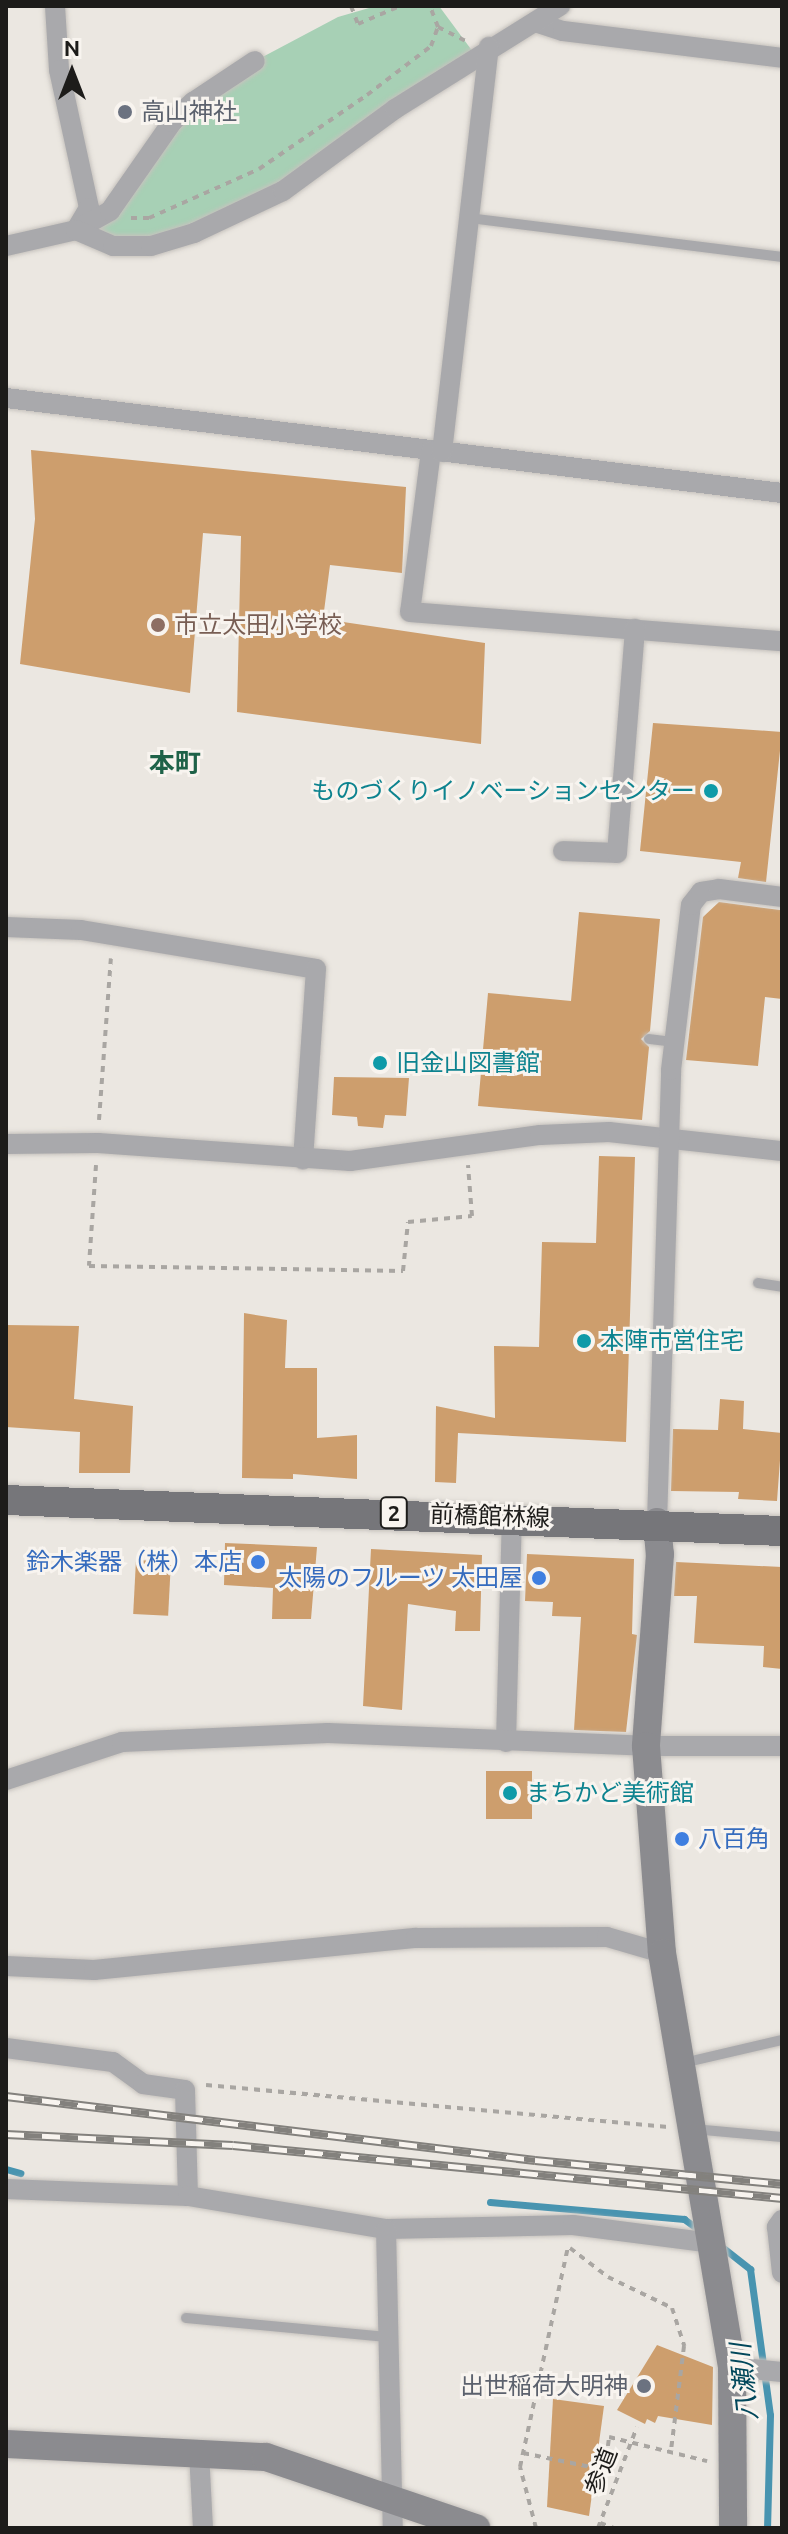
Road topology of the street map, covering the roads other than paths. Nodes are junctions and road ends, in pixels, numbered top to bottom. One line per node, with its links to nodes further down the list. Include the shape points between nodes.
1 (55, 6): 8 (street, via 59,70 89,208)
2 (560, 6): 3 (street)
3 (535, 22): 4 (street); 5 (street, via 563,31)
4 (489, 47): 7 (street); 8 (street, via 283,191 194,233 151,246 113,246)
5 (782, 58)
6 (255, 61): 8 (street, via 172,122 110,211)
7 (469, 218): 10 (lane); 12 (street)
8 (76, 230): 9 (street)
9 (6, 246)
10 (782, 257)
11 (6, 398): 12 (street)
12 (436, 451): 13 (street); 14 (street, via 410,612)
13 (782, 493)
14 (635, 629): 15 (street); 16 (street, via 617,853)
15 (782, 641)
16 (563, 851)
17 (782, 897): 20 (street, via 719,889 701,892 691,905)
18 (6, 927): 24 (street, via 112,935 316,969)
19 (649, 1039): 20 (lane)
20 (674, 1042): 21 (street)
21 (668, 1139): 23 (street); 24 (street, via 609,1132 540,1135 350,1161); 29 (street)
22 (6, 1144): 24 (street, via 98,1143)
23 (782, 1151)
24 (303, 1160)
25 (758, 1283): 26 (lane)
26 (782, 1287)
27 (6, 1500): 28 (main road, 前橋館林線 / 2)
28 (512, 1517): 29 (main road, 前橋館林線 / 2); 31 (street)
29 (657, 1522): 30 (main road, 前橋館林線 / 2); 32 (street, via 660,1554)
30 (782, 1531)
31 (506, 1742): 32 (street); 34 (street, via 328,1733 122,1742)
32 (646, 1746): 33 (street); 35 (street)
33 (782, 1746)
34 (6, 1780)
35 (662, 1953): 36 (street, via 607,1937 416,1938 94,1970); 39 (street)
36 (6, 1966)
37 (782, 2040): 39 (lane)
38 (6, 2048): 43 (street, via 113,2062 143,2084 185,2090)
39 (681, 2064): 40 (street)
40 (686, 2128): 41 (lane); 46 (street)
41 (782, 2137)
42 (6, 2189): 43 (street)
43 (188, 2196): 45 (street)
44 (782, 2220): 47 (street, via 777,2227)
45 (386, 2229): 46 (street, via 573,2225); 49 (street)
46 (711, 2243): 50 (street)
47 (782, 2273)
48 (186, 2318): 49 (lane)
49 (387, 2337): 54 (street)
50 (740, 2367): 51 (street); 58 (street)
51 (782, 2372)
52 (6, 2444): 53 (street)
53 (199, 2452): 54 (street, via 266,2457); 55 (street)
54 (392, 2498): 56 (street); 57 (street)
55 (203, 2528)
56 (393, 2528)
57 (476, 2528)
58 (733, 2528)

